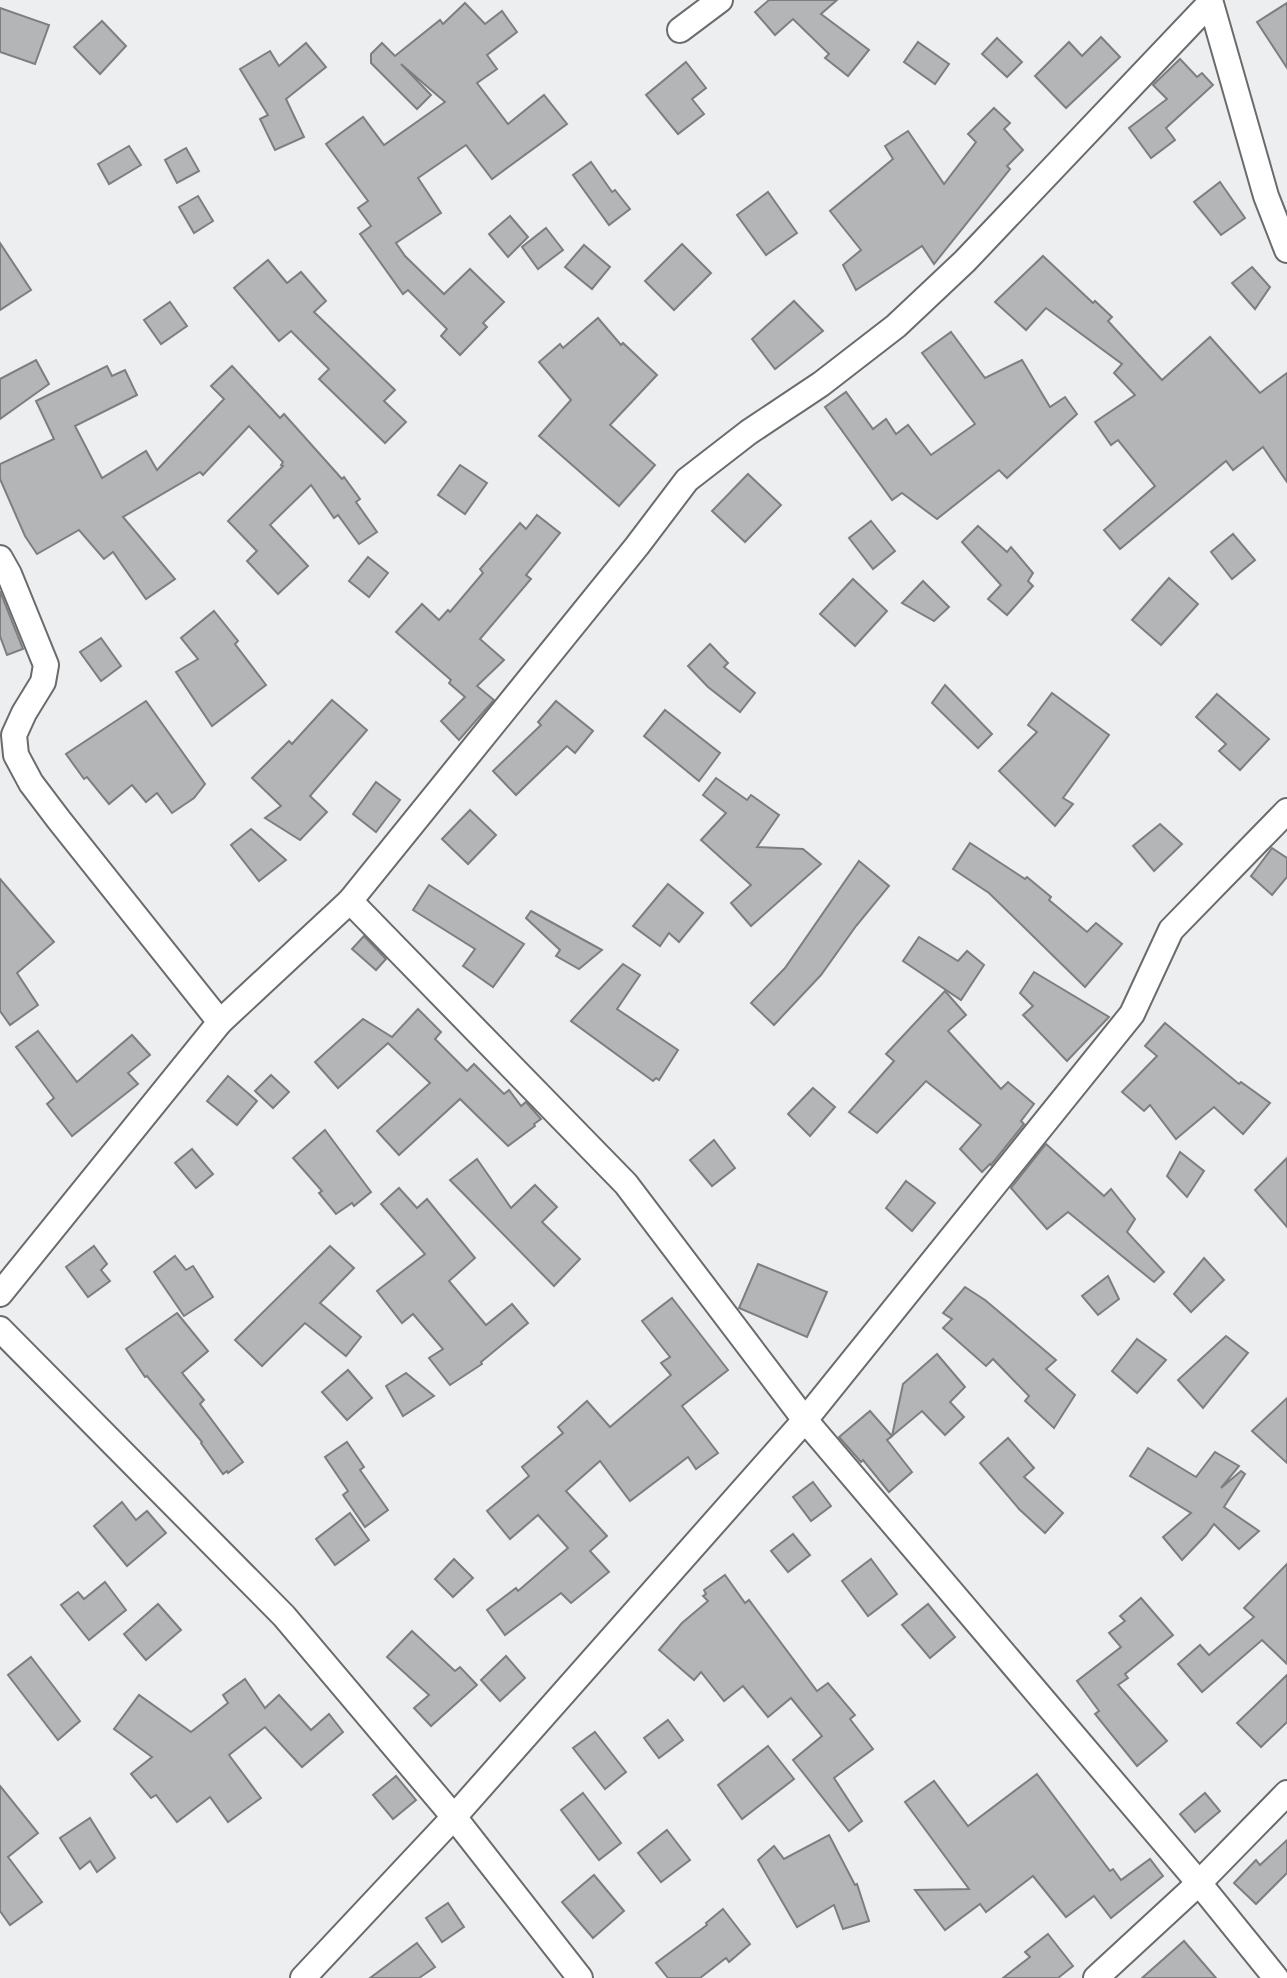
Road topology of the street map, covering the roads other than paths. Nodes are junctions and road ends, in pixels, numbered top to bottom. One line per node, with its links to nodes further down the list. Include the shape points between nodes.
1 (720, 0): 3 (street)
2 (1210, 1): 4 (street, via 1266,196); 7 (street, via 965,261 896,326 687,480)
3 (680, 30)
4 (1287, 250)
5 (0, 558): 8 (street, via 46,665 43,682 14,735 16,755 59,820)
6 (1287, 811): 11 (street, via 1171,930 1132,1014)
7 (350, 901): 8 (street); 11 (street, via 626,1184)
8 (220, 1022): 9 (street)
9 (0, 1294)
10 (0, 1329): 13 (street, via 284,1616)
11 (805, 1420): 13 (street); 14 (street)
12 (1287, 1793): 14 (street)
13 (454, 1817): 15 (street); 16 (street)
14 (1199, 1883): 17 (street); 18 (street)
15 (303, 1978)
16 (580, 1978)
17 (1096, 1978)
18 (1276, 1978)

